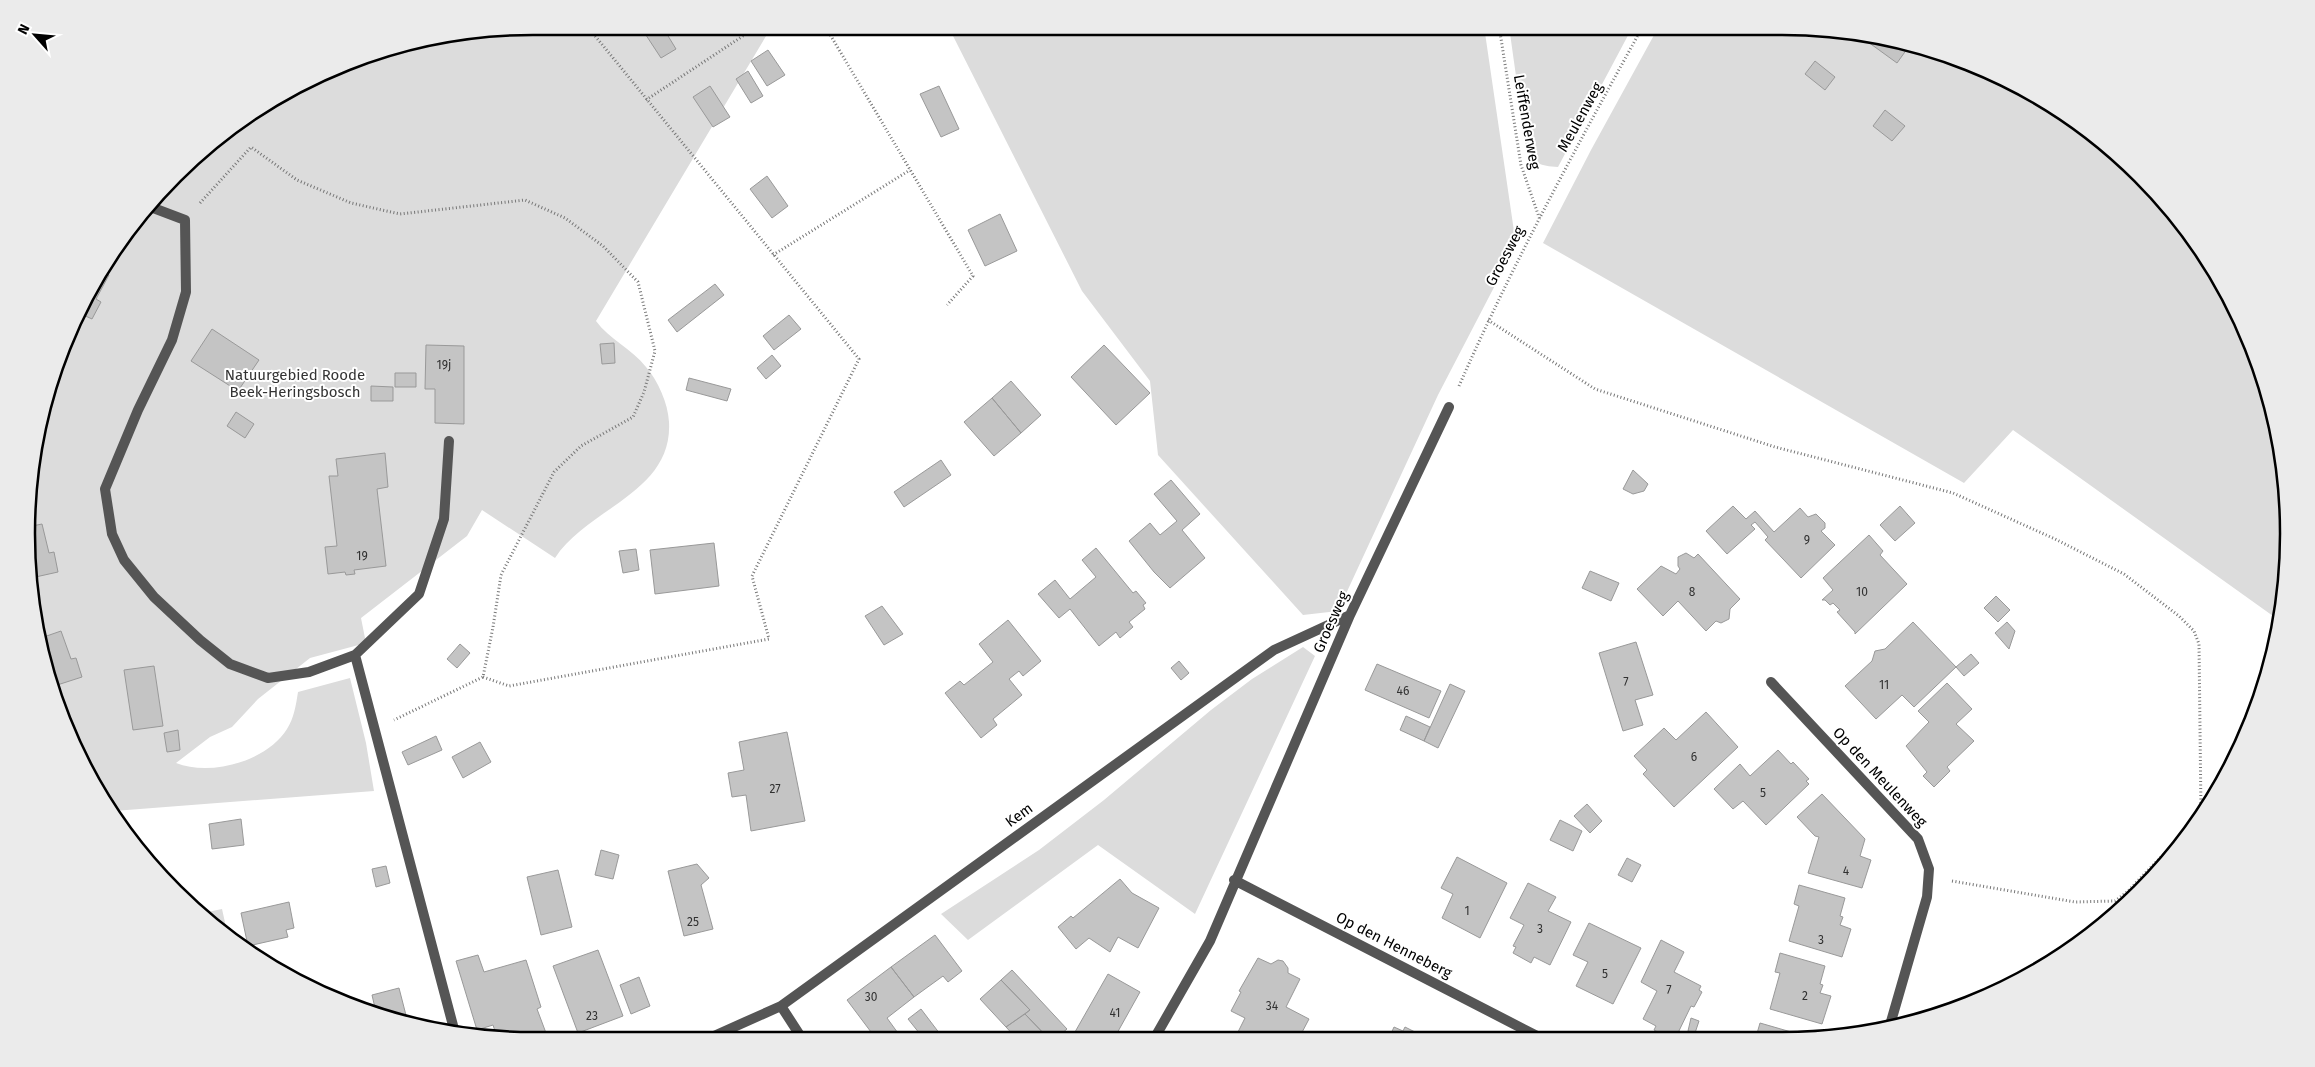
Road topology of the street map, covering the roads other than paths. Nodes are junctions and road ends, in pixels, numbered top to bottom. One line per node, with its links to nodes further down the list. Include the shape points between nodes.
1 (156, 209): 5 (street, via 185,220 186,292 172,340 105,489 112,534 124,560 154,597 230,664 268,678 309,672)
2 (1449, 407): 4 (street, Groesweg)
3 (449, 441): 5 (street, via 444,519 419,594)
4 (1350, 615): 7 (street, Groesweg); 8 (street, Kem, via 1274,650)
5 (356, 655): 10 (street)
6 (1771, 682): 9 (street, Op den Meulenweg, via 1918,839 1929,869 1927,897)
7 (1234, 880): 13 (street, Groesweg, via 1210,941); 14 (street, Op den Henneberg)
8 (781, 1006): 11 (street, Kem); 12 (street)
9 (1892, 1019)
10 (453, 1025)
11 (723, 1032)
12 (798, 1032)
13 (1158, 1032)
14 (1530, 1032)

